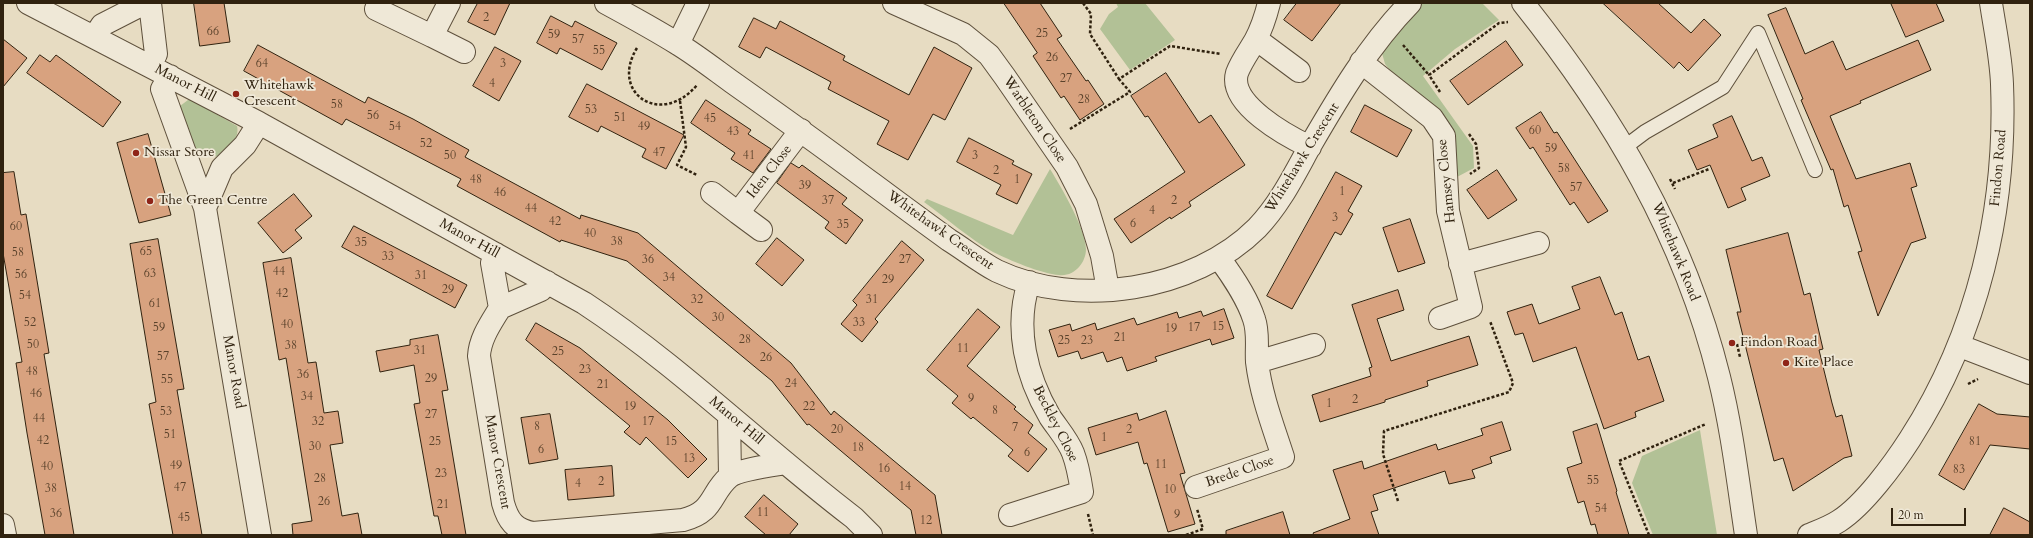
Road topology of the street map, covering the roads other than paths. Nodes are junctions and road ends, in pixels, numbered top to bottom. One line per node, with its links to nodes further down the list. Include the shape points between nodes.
1 (28, 3): 13 (street, Manor Hill)
2 (145, 3): 13 (street, via 102,25)
3 (150, 3): 19 (street, via 156,54)
4 (449, 3): 14 (street)
5 (606, 3): 16 (street, Whitehawk Crescent)
6 (698, 3): 16 (street)
7 (894, 3): 37 (street, Warbleton Close, via 963,34 989,55 1067,168 1086,204 1101,250)
8 (1269, 3): 15 (street)
9 (1410, 3): 18 (street, Whitehawk Crescent, via 1387,26)
10 (1991, 3): 41 (street, Findon Road, via 2002,83 2001,166 1997,205 1981,281)
11 (376, 10): 14 (street)
12 (1519, 12): 25 (street, Whitehawk Road, via 1559,48)
13 (94, 36): 19 (street, Manor Hill)
14 (432, 36): 17 (street)
15 (1256, 39): 20 (street); 24 (street, via 1236,78 1241,97 1265,120 1292,138)
16 (678, 44): 23 (street, Whitehawk Crescent)
17 (464, 52)
18 (1361, 62): 24 (street, Whitehawk Crescent); 34 (street, Hamsey Close, via 1432,118 1444,136 1448,211)
19 (150, 66): 21 (street, Manor Hill)
20 (1299, 71)
21 (170, 76): 22 (street, Manor Hill); 28 (street, Manor Road, via 162,89)
22 (259, 123): 28 (street, via 245,145 222,168); 32 (street, Manor Hill)
23 (801, 130): 29 (street, Iden Close); 36 (street, Whitehawk Crescent, via 970,254 997,271)
24 (1310, 146): 33 (street, Whitehawk Crescent, via 1292,181 1270,213)
25 (1625, 147): 26 (lane, via 1645,132 1723,87 1758,33); 53 (street, Whitehawk Road, via 1654,200 1678,252 1708,335 1729,419)
26 (1815, 170)
27 (712, 193): 29 (street, Iden Close)
28 (205, 208): 51 (street, Manor Road)
29 (738, 213): 30 (street, Iden Close)
30 (761, 230)
31 (1538, 244): 34 (street)
32 (496, 254): 35 (street, Manor Hill); 38 (street, via 492,263)
33 (1219, 258): 37 (street, Whitehawk Crescent, via 1196,270 1165,281); 42 (street, Brede Close, via 1254,318 1257,328)
34 (1460, 264): 39 (street, Hamsey Close, via 1472,307)
35 (547, 282): 38 (street, via 541,290); 44 (street, Manor Hill, via 623,328)
36 (1029, 282): 37 (street, Whitehawk Crescent, via 1063,288); 48 (street, Beckley Close, via 1024,298 1022,330 1026,364 1050,417 1074,454 1082,492)
37 (1108, 290)
38 (500, 308): 46 (street, Manor Crescent, via 483,337 479,356 503,503 506,516 512,525 522,531 533,533 684,520 699,515)
39 (1440, 318)
40 (1314, 345): 42 (street)
41 (1960, 346): 43 (street); 54 (street, Findon Road, via 1920,424 1885,474 1840,521)
42 (1257, 362): 47 (street, Brede Close, via 1267,409 1283,457)
43 (2030, 373)
44 (729, 415): 45 (street, Manor Hill); 46 (street)
45 (786, 463): 46 (street); 52 (street, Manor Hill)
46 (730, 476)
47 (1196, 487)
48 (1010, 515)
49 (3, 525): 50 (street)
50 (5, 535)
51 (260, 535)
52 (871, 535)
53 (1746, 535)
54 (1809, 535)

